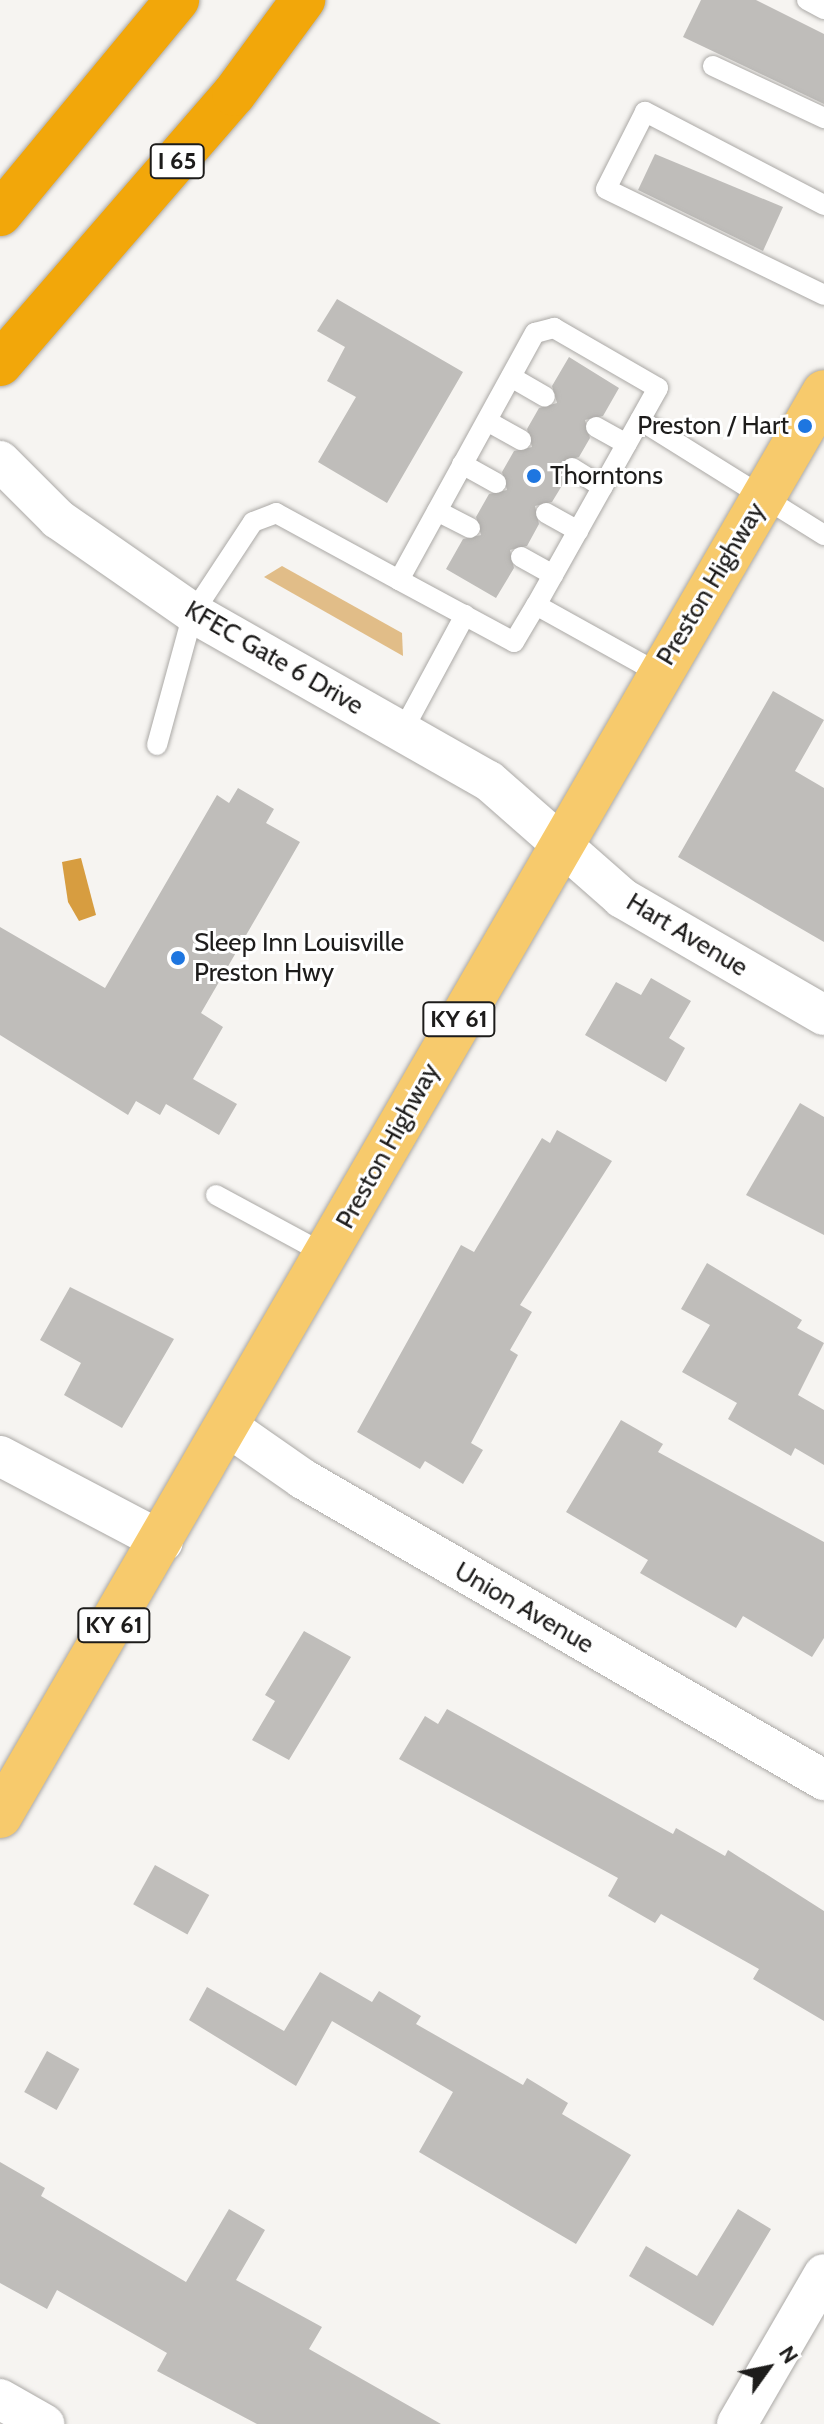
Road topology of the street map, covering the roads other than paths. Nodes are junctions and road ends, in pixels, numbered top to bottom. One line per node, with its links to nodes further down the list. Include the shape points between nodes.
1 (177, 0): 8 (highway)
2 (303, 0): 10 (highway, I 65)
3 (807, 0): 4 (lane)
4 (824, 9)
5 (713, 66): 6 (lane)
6 (824, 118)
7 (824, 205): 9 (lane, via 645,112 606,189)
8 (0, 214)
9 (824, 295)
10 (0, 364)
11 (511, 377): 13 (lane); 14 (lane, via 535,333 554,328 658,388); 15 (lane)
12 (824, 392): 24 (main road, Preston Highway / KY 61)
13 (545, 397)
14 (640, 420): 18 (lane); 24 (lane)
15 (487, 421): 17 (lane); 20 (lane)
16 (596, 427): 18 (lane)
17 (521, 440)
18 (627, 444): 23 (lane)
19 (0, 461): 34 (street, KFEC Gate 6 Drive, via 58,519)
20 (462, 464): 22 (lane); 25 (lane)
21 (572, 468): 23 (lane)
22 (496, 483)
23 (603, 487): 28 (lane)
24 (761, 499): 29 (lane); 36 (main road, Preston Highway / KY 61)
25 (437, 511): 27 (lane); 32 (lane)
26 (546, 513): 28 (lane)
27 (470, 528)
28 (578, 531): 31 (lane)
29 (824, 535)
30 (521, 557): 31 (lane)
31 (553, 575): 33 (lane)
32 (399, 580): 34 (lane, via 276,513 253,522); 35 (lane)
33 (536, 605): 35 (lane, via 514,642); 36 (lane)
34 (193, 613): 37 (street, KFEC Gate 6 Drive); 38 (lane)
35 (465, 615): 37 (lane)
36 (658, 673): 39 (main road, Preston Highway / KY 61)
37 (402, 732): 39 (street, KFEC Gate 6 Drive, via 489,781)
38 (157, 745)
39 (559, 842): 40 (street, Hart Avenue, via 622,898); 42 (main road, Preston Highway / KY 61)
40 (824, 1015)
41 (216, 1195): 42 (lane)
42 (327, 1255): 43 (main road, Preston Highway / KY 61)
43 (230, 1428): 45 (main road, Preston Highway / KY 61); 48 (street, Union Avenue, via 303,1479)
44 (0, 1456): 45 (street)
45 (163, 1542): 46 (main road, Preston Highway / KY 61)
46 (64, 1708): 47 (main road); 49 (main road, Preston Highway / KY 61)
47 (0, 1761)
48 (819, 1764)
49 (0, 1816)
50 (824, 2274): 53 (street)
51 (0, 2399): 52 (street)
52 (44, 2424)
53 (737, 2424)

